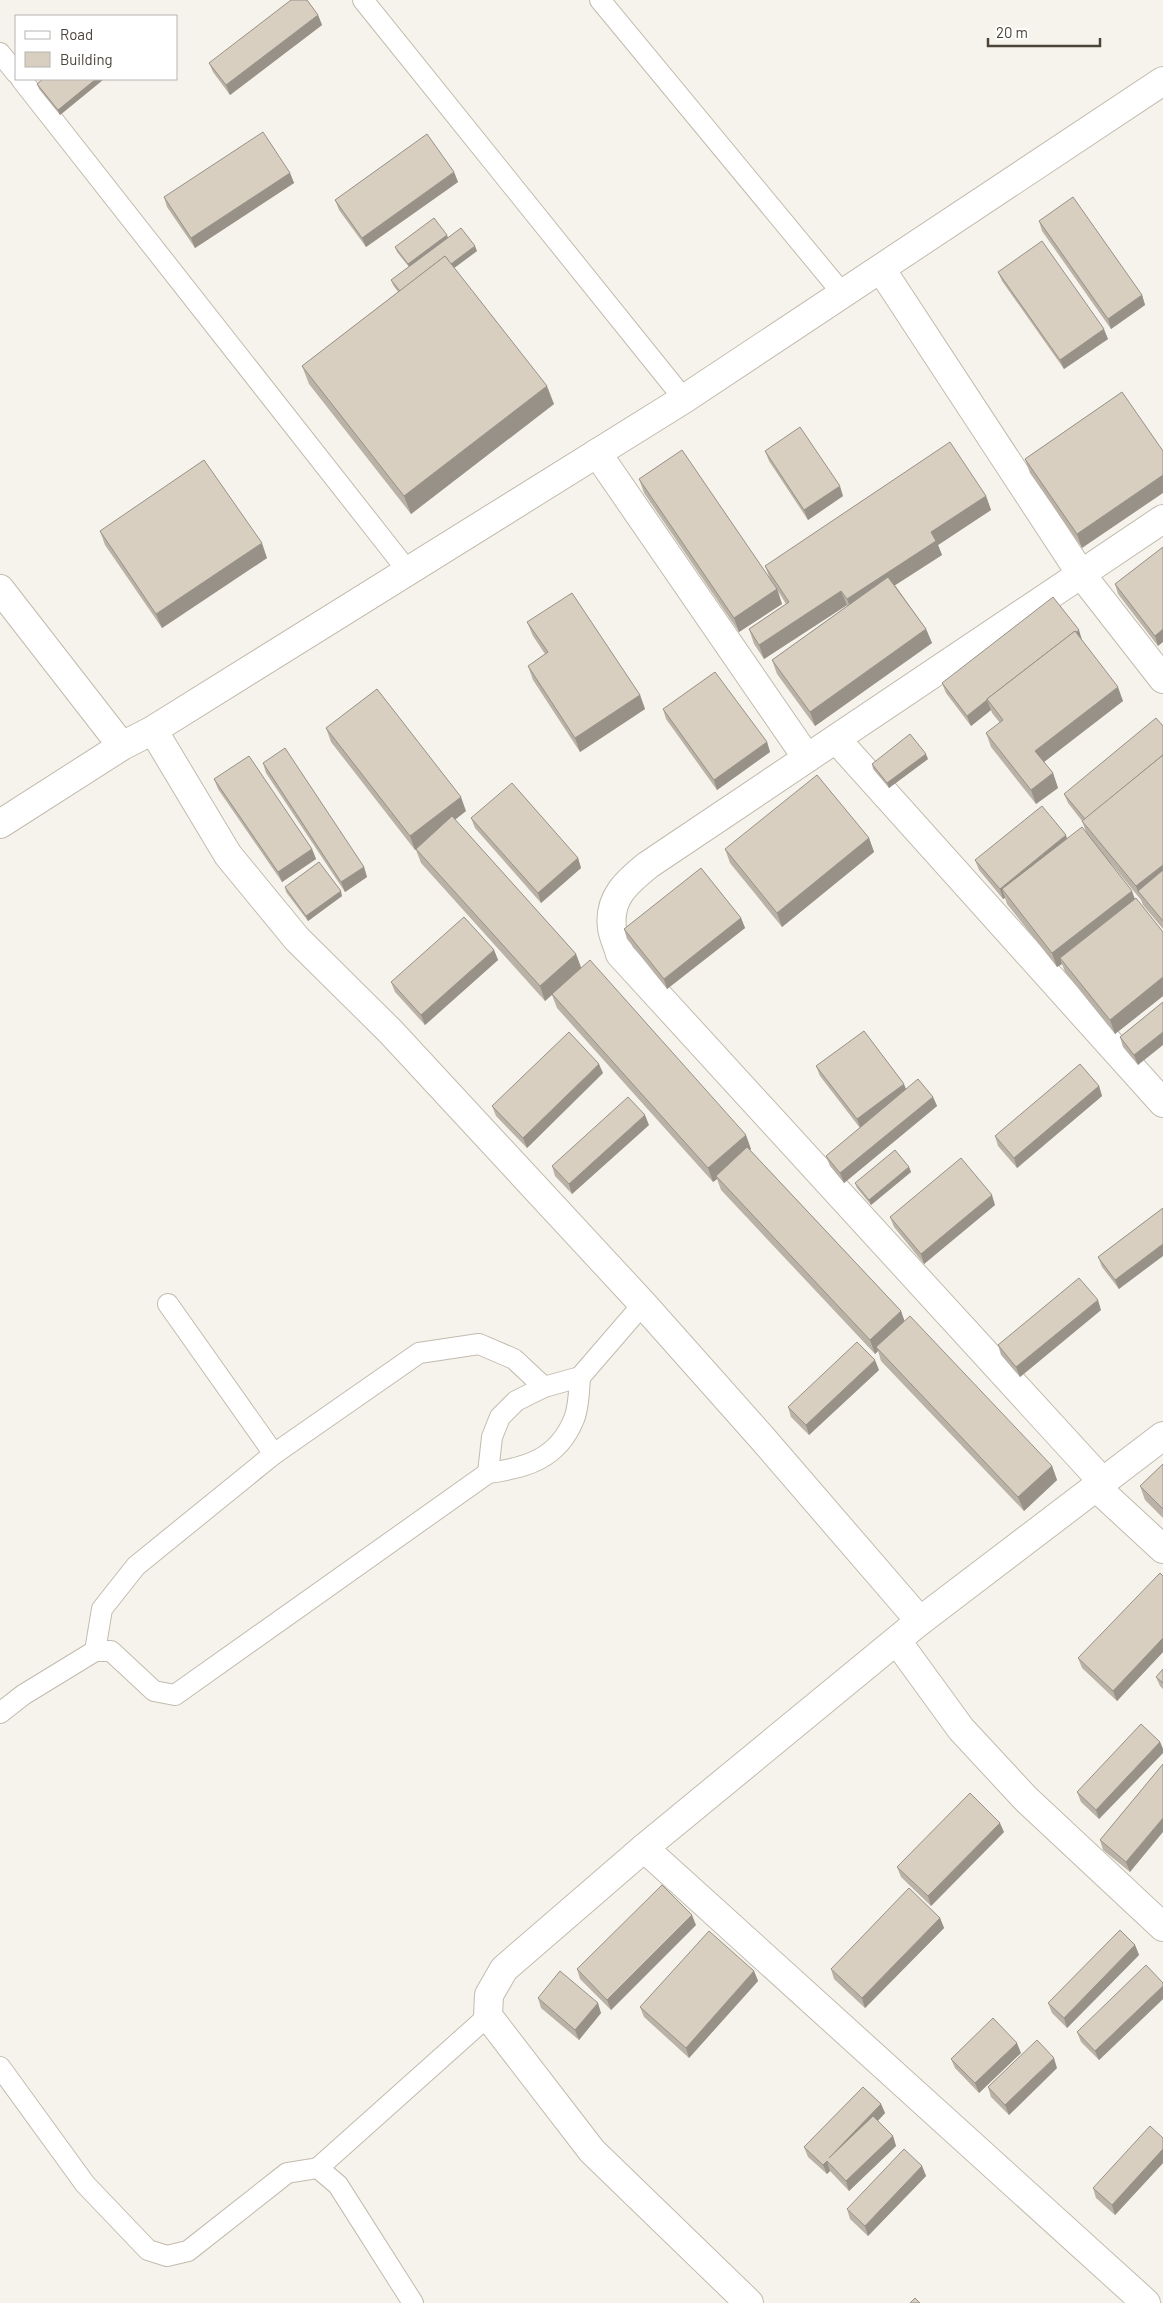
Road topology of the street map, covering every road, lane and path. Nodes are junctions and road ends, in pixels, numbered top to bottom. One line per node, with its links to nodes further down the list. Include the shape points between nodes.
1 (362, 0): 9 (lane)
2 (600, 0): 8 (lane)
3 (0, 52): 4 (lane)
4 (15, 72)
5 (22, 80): 12 (lane)
6 (1163, 81): 7 (street)
7 (881, 269): 8 (street); 13 (street)
8 (843, 294): 9 (street)
9 (684, 399): 10 (street)
10 (597, 453): 12 (street); 19 (street)
11 (1163, 519): 13 (street)
12 (407, 570): 16 (street)
13 (1081, 574): 15 (street); 17 (street)
14 (0, 589): 18 (street)
15 (1163, 679)
16 (153, 730): 18 (street); 23 (street, via 228,855 297,939 390,1031)
17 (836, 739): 19 (street); 21 (street)
18 (122, 746): 20 (street)
19 (807, 758): 29 (street, via 624,884 614,906 612,928 620,954)
20 (0, 824)
21 (1163, 1103)
22 (168, 1304): 27 (lane)
23 (643, 1304): 24 (lane); 31 (street)
24 (580, 1377): 25 (lane); 28 (lane, via 575,1419 560,1442 541,1459 519,1469)
25 (544, 1387): 27 (lane, via 514,1358 479,1344 419,1353); 28 (lane, via 516,1401 500,1417 492,1437)
26 (1163, 1436): 29 (street)
27 (274, 1454): 33 (lane, via 136,1566 102,1609)
28 (488, 1473): 33 (lane, via 175,1695 154,1691 111,1651)
29 (1100, 1485): 30 (street); 31 (street)
30 (1163, 1549)
31 (920, 1621): 32 (street)
32 (896, 1641): 35 (street); 36 (street, via 961,1729 1026,1799)
33 (95, 1651): 34 (lane, via 23,1695)
34 (0, 1713)
35 (644, 1848): 37 (street, via 504,1969 489,1995); 42 (street)
36 (1163, 1927)
37 (488, 2016): 39 (lane); 41 (street, via 592,2151)
38 (0, 2067): 39 (lane, via 85,2184 148,2250 167,2256 188,2251 287,2173)
39 (318, 2168): 40 (lane, via 338,2185)
40 (413, 2303)
41 (749, 2303)
42 (1146, 2303)

